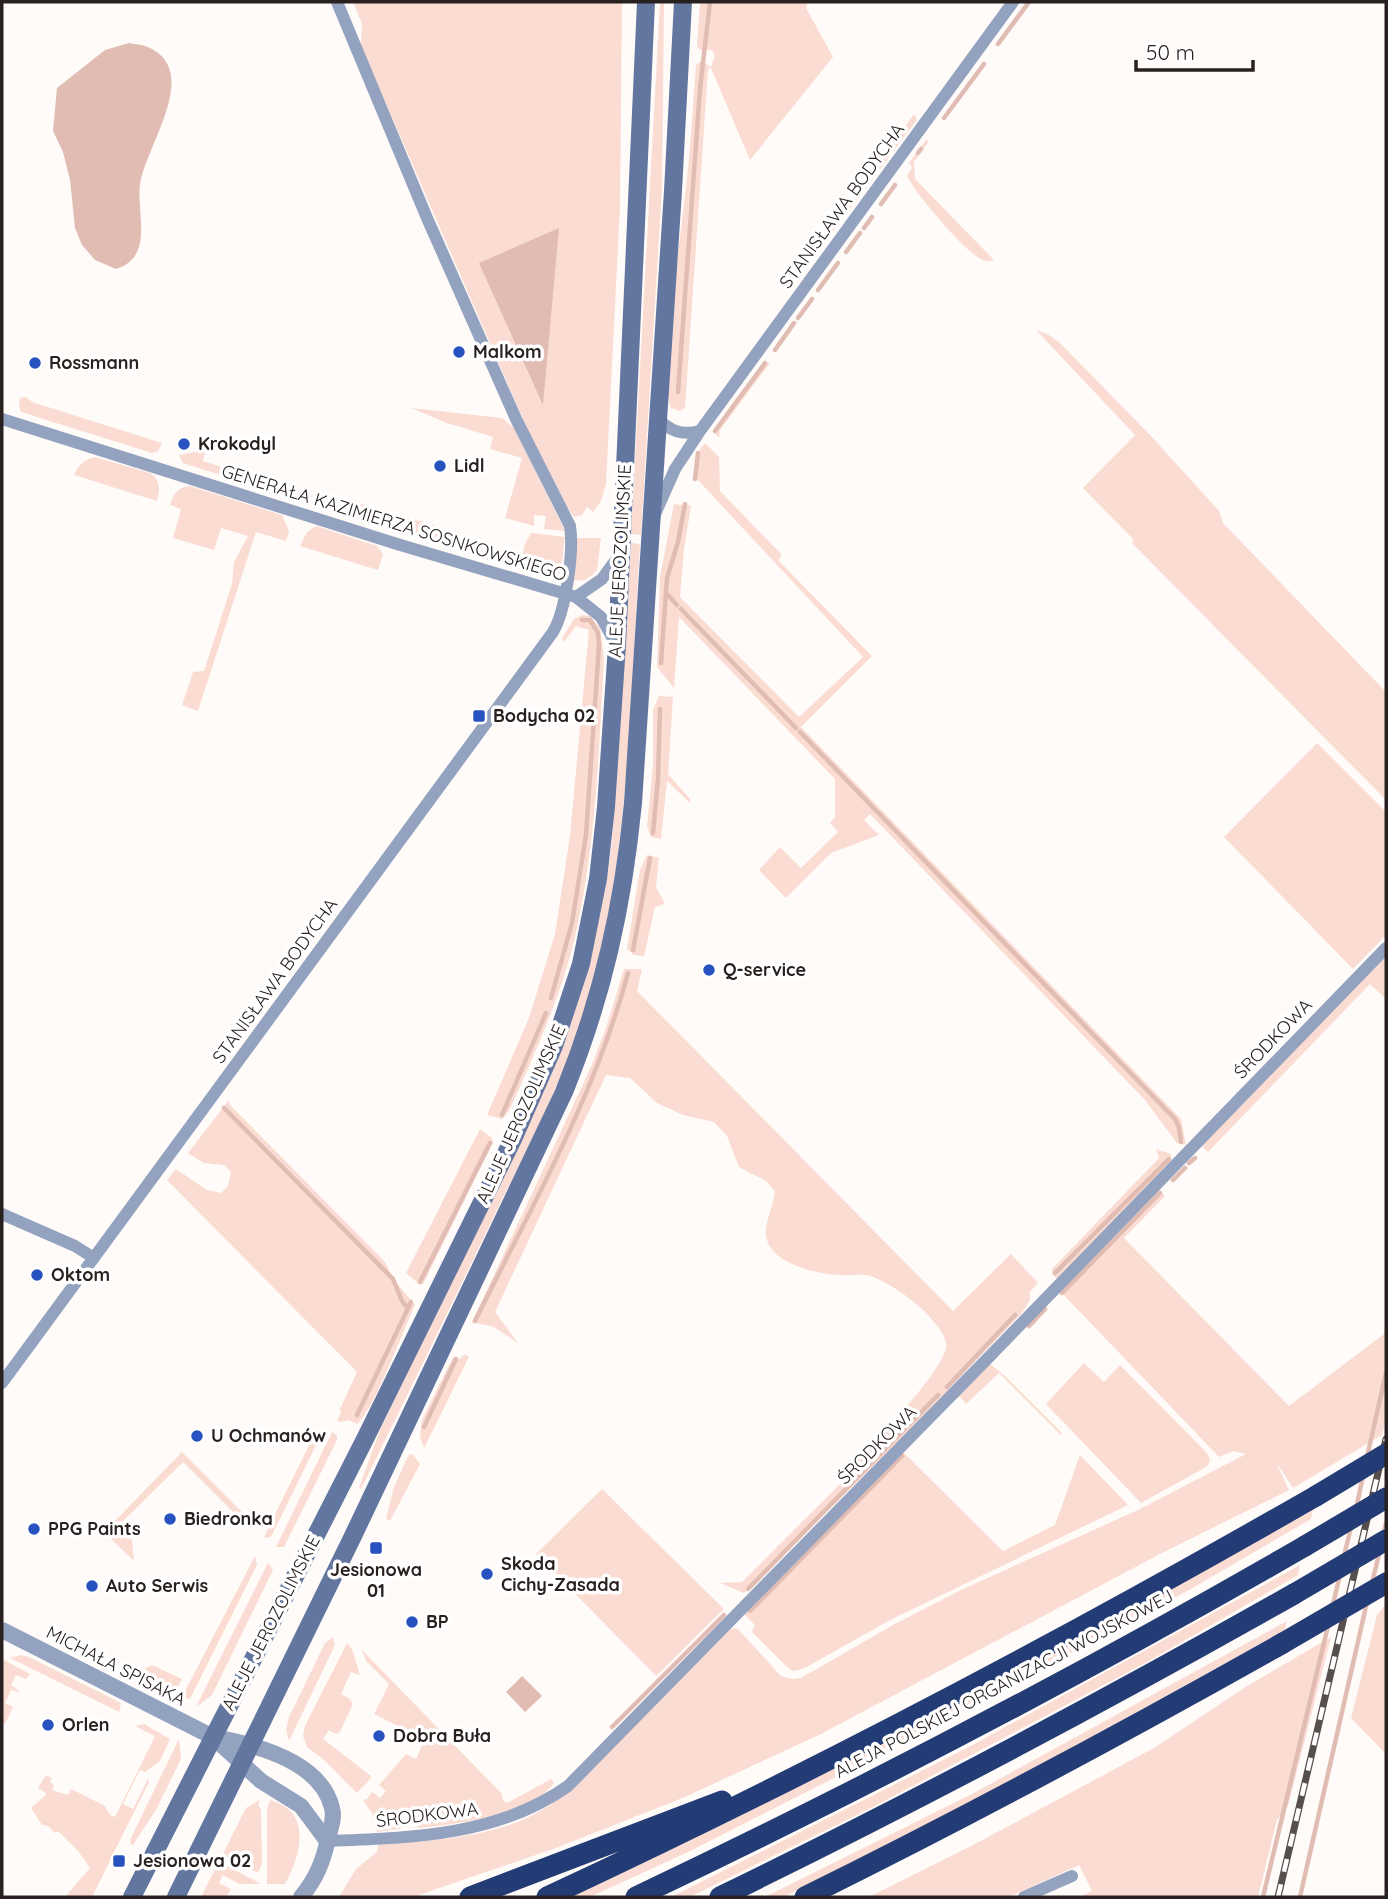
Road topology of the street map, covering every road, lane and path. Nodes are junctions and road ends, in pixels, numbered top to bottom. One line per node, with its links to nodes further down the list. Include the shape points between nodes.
1 (337, 2): 10 (street, STANISŁAWA BODYCHA, via 426,218 516,419 570,526)
2 (646, 2): 9 (main road, ALEJE JEROZOLIMSKIE)
3 (683, 2): 5 (main road, ALEJE JEROZOLIMSKIE)
4 (1013, 2): 7 (street, STANISŁAWA BODYCHA)
5 (656, 417): 7 (street, via 674,432); 8 (main road, ALEJE JEROZOLIMSKIE)
6 (2, 419): 10 (street, GENERAŁA KAZIMIERZA SOSNKOWSKIEGO)
7 (700, 431): 8 (street, STANISŁAWA BODYCHA, via 675,469)
8 (650, 528): 22 (main road, ALEJE JEROZOLIMSKIE, via 629,843 619,914 593,1016 564,1091)
9 (620, 554): 10 (street, GENERAŁA KAZIMIERZA SOSNKOWSKIEGO, via 603,579); 11 (main road, ALEJE JEROZOLIMSKIE)
10 (571, 596): 11 (street, GENERAŁA KAZIMIERZA SOSNKOWSKIEGO, via 601,617); 14 (street, STANISŁAWA BODYCHA, via 553,632)
11 (617, 645): 21 (main road, ALEJE JEROZOLIMSKIE, via 598,879 581,964 554,1046 445,1279)
12 (1386, 948): 25 (street, ŚRODKOWA, via 568,1786 515,1816 466,1830)
13 (2, 1214): 14 (street)
14 (94, 1258): 15 (street, STANISŁAWA BODYCHA)
15 (2, 1383)
16 (1386, 1454): 23 (highway, bridge, via 1028,1657)
17 (1386, 1498): 32 (highway, ALEJA POLSKIEJ ORGANIZACJI WOJSKOWEJ, bridge, via 1203,1605 962,1735)
18 (1386, 1540): 33 (highway, bridge, via 985,1764)
19 (1386, 1583): 34 (highway, bridge, via 1070,1761)
20 (2, 1630): 21 (street, MICHAŁA SPISAKA)
21 (213, 1737): 22 (street, MICHAŁA SPISAKA); 24 (street, MICHAŁA SPISAKA); 27 (main road, ALEJE JEROZOLIMSKIE)
22 (252, 1744): 24 (main road, ALEJE JEROZOLIMSKIE); 25 (street, MICHAŁA SPISAKA, via 307,1772 322,1787 333,1813)
23 (844, 1754): 30 (highway); 31 (highway)
24 (242, 1764): 25 (street, MICHAŁA SPISAKA, via 301,1806); 28 (main road, ALEJE JEROZOLIMSKIE)
25 (327, 1841): 29 (street, MICHAŁA SPISAKA, via 320,1868)
26 (1072, 1876): 35 (street)
27 (132, 1897)
28 (176, 1897)
29 (301, 1897)
30 (470, 1897)
31 (547, 1897)
32 (636, 1897)
33 (720, 1897)
34 (805, 1897)
35 (1024, 1897)

